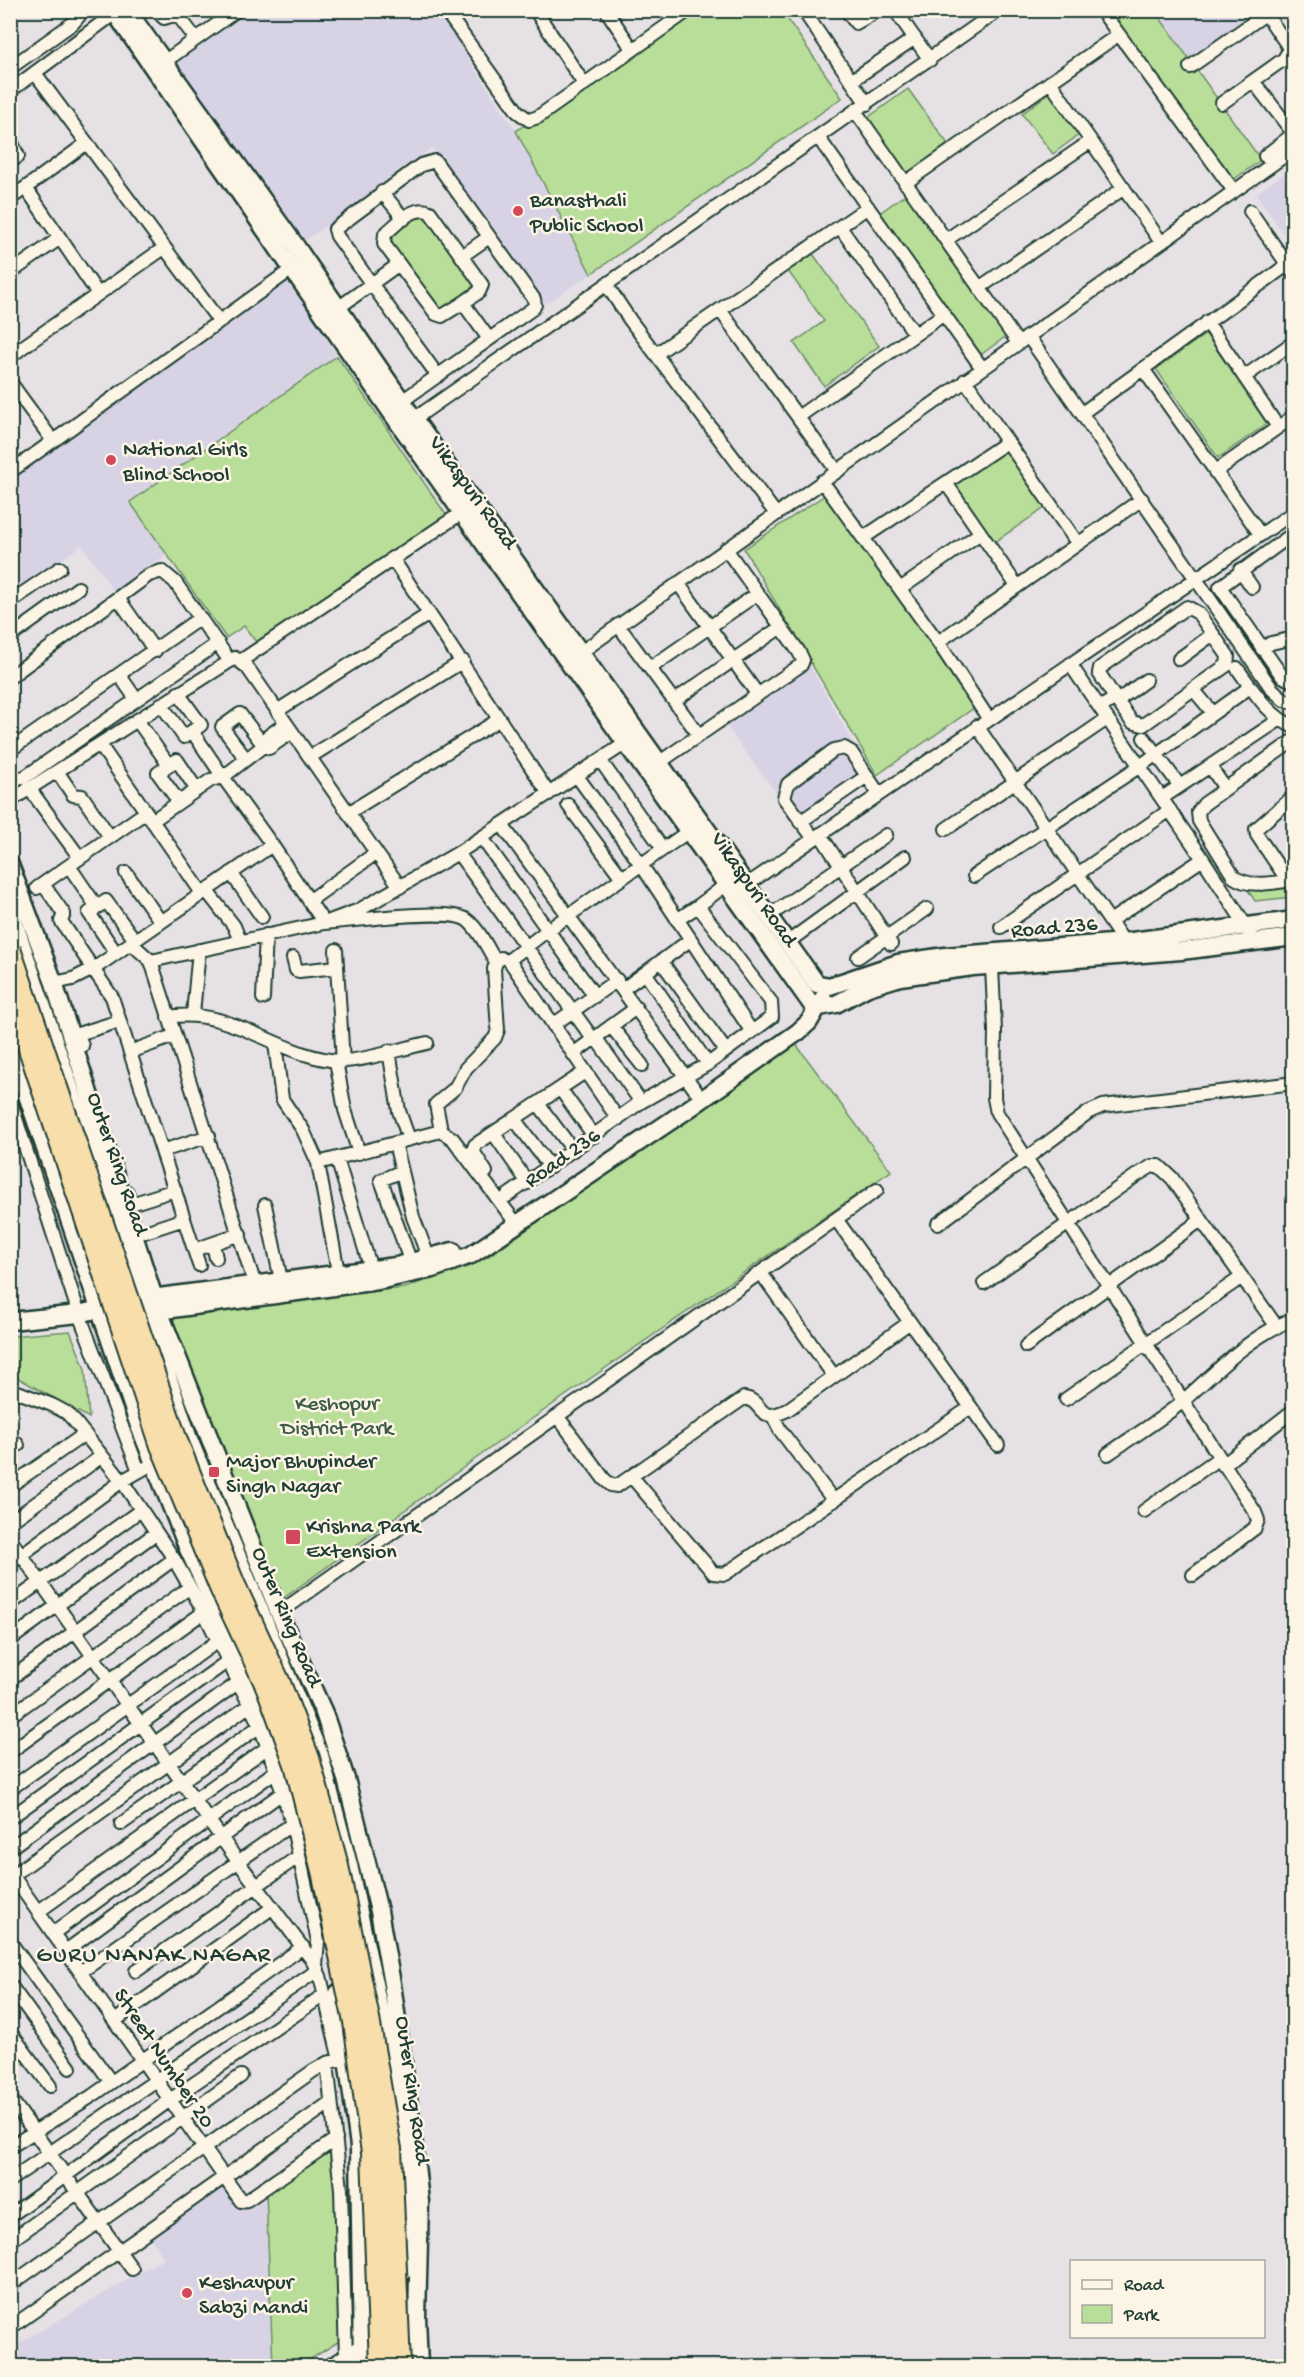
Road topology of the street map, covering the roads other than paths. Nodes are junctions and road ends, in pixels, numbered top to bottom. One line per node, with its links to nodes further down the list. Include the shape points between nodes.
1 (78, 10): 24 (street, via 79,16 73,23)
2 (156, 10): 19 (street, via 164,18 177,14)
3 (445, 10): 29 (street, via 525,118 538,117)
4 (536, 10): 29 (street)
5 (606, 10): 20 (street)
6 (803, 10): 26 (street)
7 (846, 10): 8 (street, via 856,23)
8 (879, 10)
9 (895, 10): 18 (street)
10 (999, 10): 21 (street)
11 (1101, 10): 16 (street)
12 (687, 11): 20 (street)
13 (119, 12): 22 (street, Vikaspuri Road); 25 (street); 58 (street, Vikaspuri Road)
14 (232, 12): 19 (street)
15 (1268, 12): 17 (street); 23 (street)
16 (1118, 35): 28 (street); 45 (street)
17 (1288, 36): 27 (street, via 1284,59)
18 (915, 38): 21 (street); 26 (street)
19 (196, 39): 22 (street)
20 (633, 50): 29 (street)
21 (930, 60): 32 (street)
22 (164, 62): 58 (street, Vikaspuri Road)
23 (1190, 67)
24 (10, 69)
25 (35, 73): 30 (street); 38 (street)
26 (851, 81): 32 (street)
27 (1253, 81): 31 (street); 34 (street)
28 (1050, 82): 37 (street); 42 (street)
29 (584, 84)
30 (10, 91)
31 (1222, 103)
32 (867, 104): 33 (street)
33 (856, 112): 35 (street); 42 (street)
34 (1293, 135): 40 (street)
35 (818, 137): 48 (street); 63 (street)
36 (10, 139): 41 (street, via 18,156)
37 (1091, 141): 44 (street); 54 (street)
38 (87, 143): 43 (street); 56 (street)
39 (1293, 149): 45 (street)
40 (1265, 156)
41 (10, 163)
42 (905, 183): 54 (street)
43 (26, 188): 47 (street); 53 (street)
44 (1124, 188): 55 (street); 64 (street)
45 (1234, 191): 55 (street)
46 (382, 192): 50 (street); 52 (street, via 420,165 435,161); 62 (street, via 335,229)
47 (10, 199)
48 (868, 207): 51 (street); 69 (street)
49 (1250, 211): 60 (street)
50 (404, 219): 57 (street, via 422,209 430,212); 59 (street, via 383,238)
51 (840, 226): 68 (street); 72 (street)
52 (489, 237): 57 (street); 73 (street, via 535,305)
53 (60, 238): 61 (street); 65 (street)
54 (946, 240): 64 (street)
55 (1161, 242): 74 (street)
56 (164, 248): 65 (street); 70 (street)
57 (462, 256): 66 (street, via 482,285 479,292)
58 (298, 264): 67 (street, Vikaspuri Road); 70 (street); 90 (street, Vikaspuri Road)
59 (399, 264): 62 (street); 66 (street, via 439,316)
60 (1290, 269): 71 (street)
61 (10, 273)
62 (371, 284): 67 (street); 81 (street)
63 (606, 284): 77 (street); 82 (street)
64 (979, 288): 74 (street)
65 (98, 294): 76 (street)
66 (463, 303): 73 (street)
67 (338, 308): 86 (street, Vikaspuri Road)
68 (720, 310): 77 (street); 89 (street)
69 (944, 314): 72 (street); 79 (street)
70 (219, 321): 92 (street)
71 (1207, 322): 80 (street); 83 (street)
72 (915, 334): 89 (street)
73 (489, 339): 78 (street)
74 (1023, 340): 79 (street); 87 (street)
75 (1293, 342): 83 (street)
76 (13, 349)
77 (656, 354): 101 (street)
78 (461, 360): 81 (street); 82 (street)
79 (982, 368): 84 (street)
80 (1143, 369): 87 (street); 96 (street)
81 (438, 376): 86 (street)
82 (474, 377): 90 (street)
83 (1244, 377): 91 (street)
84 (965, 380): 93 (street); 94 (street)
85 (10, 382): 92 (street)
86 (402, 402): 90 (street, Vikaspuri Road)
87 (1082, 413): 99 (street)
88 (1293, 416): 91 (street)
89 (798, 417): 94 (street)
90 (408, 423): 100 (street, Vikaspuri Road); 133 (street, Vikaspuri Road)
91 (1278, 427): 96 (street)
92 (53, 441): 95 (street)
93 (1008, 442): 98 (street); 107 (street)
94 (837, 471): 97 (street)
95 (10, 472)
96 (1215, 472): 105 (street)
97 (822, 481): 101 (street); 106 (street)
98 (946, 483): 104 (street); 106 (street)
99 (1142, 499): 107 (street); 112 (street)
100 (463, 512): 109 (street); 139 (street, Vikaspuri Road)
101 (776, 514): 108 (street)
102 (1292, 517): 105 (street)
103 (1293, 533): 111 (street)
104 (979, 534): 114 (street); 117 (street)
105 (1260, 534): 112 (street)
106 (863, 538): 117 (street)
107 (1078, 544): 114 (street)
108 (726, 549): 113 (street); 118 (street)
109 (392, 558): 121 (street); 135 (street)
110 (60, 567): 120 (street)
111 (1240, 570): 115 (street); 131 (street, via 1220,587)
112 (1197, 578): 137 (street); 140 (street)
113 (678, 583): 123 (street); 124 (street)
114 (1017, 586): 129 (street)
115 (1252, 586)
116 (78, 588): 127 (street)
117 (900, 589): 129 (street)
118 (757, 594): 124 (street); 125 (street)
119 (118, 598): 122 (street, via 162,570); 132 (street); 144 (street)
120 (10, 602)
121 (429, 614): 138 (street); 157 (street)
122 (201, 618): 130 (street); 132 (street)
123 (618, 625): 133 (street); 141 (street)
124 (709, 626): 136 (street); 141 (street)
125 (781, 627): 136 (street); 149 (street, via 803,660)
126 (1213, 634): 134 (street); 152 (street, via 1228,656 1227,665 1143,725 1132,722); 152 (street, via 1192,608 1178,612 1100,668 1099,673)
127 (10, 637)
128 (1293, 639): 131 (street)
129 (938, 642): 159 (street)
130 (218, 643): 135 (street); 151 (street)
131 (1263, 650): 137 (street); 146 (street, via 1282,676)
132 (155, 651): 143 (street)
133 (581, 651): 139 (street); 179 (street, Vikaspuri Road)
134 (1179, 659)
135 (235, 660): 148 (street); 157 (street)
136 (733, 660): 149 (street); 153 (street)
137 (1252, 660): 154 (street, via 1278,696)
138 (463, 661): 160 (street); 176 (street)
139 (567, 661): 171 (street, Vikaspuri Road)
140 (1070, 664): 156 (street); 159 (street)
141 (650, 668): 153 (street)
142 (1237, 668): 147 (street)
143 (120, 676): 151 (street); 174 (street)
144 (10, 678)
145 (1146, 680): 152 (street)
146 (1293, 682)
147 (1250, 687): 158 (street); 163 (street)
148 (178, 693): 155 (street); 167 (street, via 201,725)
149 (758, 695): 168 (street)
150 (1198, 695): 158 (street)
151 (136, 699): 187 (street, via 25,777)
152 (1116, 700): 156 (street)
153 (674, 701): 168 (street)
154 (1293, 703)
155 (161, 704): 161 (street); 167 (street, via 184,737)
156 (1100, 708): 162 (street)
157 (277, 711): 165 (street)
158 (1213, 714): 175 (street)
159 (988, 718): 164 (street)
160 (500, 719): 193 (street); 201 (street)
161 (137, 720): 172 (street); 180 (street)
162 (1107, 720): 181 (street); 188 (street)
163 (1279, 720): 166 (street); 182 (street)
164 (977, 726): 188 (street); 194 (street)
165 (289, 727): 173 (street, via 263,740); 176 (street)
166 (1293, 727)
167 (192, 731): 186 (street)
168 (699, 735): 179 (street)
169 (1144, 738): 175 (street)
170 (1293, 740): 229 (street, via 1198,812 1199,821 1234,877)
171 (626, 743): 178 (street); 207 (street, Vikaspuri Road)
172 (100, 745): 183 (street); 202 (street)
173 (265, 745): 177 (street); 177 (street, via 240,714 222,727)
174 (10, 750)
175 (1157, 754): 181 (street); 190 (street)
176 (310, 757): 201 (street)
177 (246, 759): 186 (street)
178 (600, 760): 184 (street); 213 (street)
179 (660, 762): 231 (street, Vikaspuri Road)
180 (168, 764): 192 (street, via 177,760); 198 (street, via 158,773)
181 (1140, 766): 196 (street); 205 (street)
182 (1210, 766): 189 (street); 190 (street)
183 (57, 771): 191 (street); 209 (street, via 73,795 82,796)
184 (577, 776): 193 (street); 221 (street)
185 (867, 776): 194 (street); 203 (street); 203 (street, via 850,752 844,748 834,750 785,790 784,798)
186 (223, 777): 192 (street); 212 (street)
187 (10, 780)
188 (1015, 782): 205 (street); 206 (street)
189 (1222, 784)
190 (1180, 786): 196 (street)
191 (29, 788): 197 (street); 217 (street)
192 (197, 790): 198 (street)
193 (549, 794): 204 (street)
194 (879, 794): 210 (street)
195 (1293, 796): 228 (street, via 1256,829)
196 (1162, 798): 200 (street)
197 (10, 801)
198 (179, 802): 202 (street)
199 (568, 805): 227 (street)
200 (1170, 810): 218 (street); 225 (street)
201 (348, 813): 214 (street)
202 (149, 817): 209 (street); 232 (street)
203 (800, 822): 210 (street)
204 (502, 825): 211 (street); 240 (street)
205 (1046, 828): 225 (street); 226 (street)
206 (946, 829)
207 (689, 831): 213 (street); 231 (street, Vikaspuri Road)
208 (886, 835): 222 (street)
209 (110, 837): 217 (street)
210 (817, 837): 222 (street); 231 (street)
211 (482, 838): 215 (street); 250 (street)
212 (272, 845): 224 (street); 235 (street)
213 (663, 849): 221 (street)
214 (376, 853): 230 (street); 235 (street)
215 (458, 853): 230 (street); 260 (street)
216 (905, 857): 233 (street)
217 (80, 858): 220 (street)
218 (1203, 859): 234 (street); 245 (street)
219 (10, 865): 275 (street)
220 (69, 866): 237 (street); 273 (street, via 40,886 64,914 61,921)
221 (642, 866): 227 (street); 243 (street)
222 (841, 867): 233 (street); 241 (street)
223 (126, 873): 246 (street)
224 (231, 873): 232 (street); 242 (street)
225 (1078, 874): 245 (street); 249 (street)
226 (974, 876)
227 (622, 878): 240 (street)
228 (1291, 880): 229 (street, via 1250,884)
229 (1241, 881): 234 (street)
230 (400, 887): 247 (street, via 359,910)
231 (736, 888): 236 (street); 241 (street, Vikaspuri Road); 281 (street, Vikaspuri Road)
232 (204, 892): 246 (street); 255 (street, via 234,926)
233 (857, 892): 256 (street); 257 (street)
234 (1224, 893): 248 (street)
235 (309, 901): 247 (street)
236 (698, 906): 243 (street); 289 (street, via 771,1002 772,1017)
237 (97, 908): 254 (street, via 106,901); 264 (street, via 89,913)
238 (927, 909): 256 (street)
239 (10, 910): 326 (street, Outer Ring Road)
240 (568, 916): 250 (street); 276 (street)
241 (769, 916): 257 (street, Vikaspuri Road)
242 (262, 917)
243 (677, 920): 253 (street)
244 (1293, 920): 248 (street, Road 236)
245 (1110, 921): 258 (street)
246 (160, 922): 254 (street)
247 (324, 923): 251 (street); 270 (street, via 460,916 469,921)
248 (1246, 926): 258 (street, Road 236); 259 (street)
249 (1001, 927)
250 (548, 930): 260 (street); 279 (street)
251 (266, 935): 255 (street); 280 (street)
252 (1293, 937): 259 (street)
253 (690, 940): 269 (street); 289 (street)
254 (133, 941): 264 (street); 268 (street)
255 (240, 941): 262 (street)
256 (889, 941): 266 (street)
257 (788, 942): 277 (street, Vikaspuri Road)
258 (1124, 942): 277 (street, Road 236, via 934,958 898,963)
259 (1253, 942): 272 (street)
260 (527, 946): 265 (street); 283 (street)
261 (10, 949): 480 (main road, Outer Ring Road, bridge, via 177,1440 280,1683 312,1769 338,1866 392,2149)
262 (199, 950): 268 (street); 284 (street)
263 (336, 950): 271 (street)
264 (116, 953): 273 (street)
265 (511, 957): 270 (street); 287 (street, via 510,964)
266 (858, 957)
267 (293, 958): 271 (street, via 299,971)
268 (151, 961): 285 (street)
269 (661, 961): 274 (street); 296 (street)
270 (496, 962): 312 (street, via 498,1030 492,1044 466,1068 459,1084 436,1104)
271 (337, 967): 299 (street)
272 (992, 967): 281 (street, via 900,977 868,987 836,1004); 322 (street, via 994,1098 1004,1127)
273 (95, 968): 275 (street); 286 (street, via 112,997)
274 (646, 974): 276 (street); 300 (street)
275 (54, 983): 355 (street)
276 (620, 984): 279 (street); 282 (street)
277 (821, 984): 281 (street, Road 236)
278 (10, 992): 479 (main road, bridge, via 161,1446 267,1688 297,1773 354,2022 372,2153)
279 (595, 996): 283 (street)
280 (263, 998)
281 (812, 1003): 306 (street, Road 236, via 787,1030); 349 (street, via 809,1022 798,1032 494,1241 471,1255 433,1269)
282 (636, 1008): 288 (street); 303 (street)
283 (573, 1011): 287 (street); 291 (street)
284 (193, 1014): 285 (street); 292 (street, via 244,1027)
285 (168, 1017): 290 (street)
286 (120, 1021): 297 (street); 329 (street, via 78,1034 131,1204)
287 (552, 1025): 298 (street)
288 (612, 1026): 291 (street); 301 (street)
289 (752, 1032): 296 (street)
290 (174, 1036): 297 (street); 314 (street)
291 (594, 1038): 298 (street); 308 (street)
292 (275, 1042): 299 (street); 323 (street, via 282,1099 303,1130)
293 (427, 1043): 295 (street)
294 (10, 1045): 328 (street)
295 (389, 1051): 299 (street); 316 (street, via 399,1111)
296 (726, 1051): 300 (street)
297 (130, 1052): 319 (street)
298 (573, 1053): 302 (street)
299 (340, 1061): 320 (street, via 345,1110)
300 (708, 1064): 303 (street)
301 (642, 1065)
302 (585, 1072): 305 (street); 310 (street)
303 (684, 1075): 306 (street); 308 (street)
304 (1293, 1083): 322 (street, via 1103,1106 1079,1118)
305 (561, 1090): 309 (street); 315 (street)
306 (696, 1091): 333 (street, Road 236)
307 (10, 1100): 357 (street)
308 (640, 1102): 310 (street)
309 (539, 1105): 311 (street); 318 (street)
310 (618, 1119): 315 (street)
311 (515, 1120): 313 (street); 324 (street)
312 (441, 1131): 316 (street); 333 (street, via 453,1139)
313 (494, 1134): 327 (street); 331 (street, via 475,1145 473,1151)
314 (209, 1136): 319 (street); 340 (street)
315 (594, 1136): 318 (street)
316 (409, 1139): 317 (street)
317 (395, 1143): 320 (street); 325 (street)
318 (573, 1150): 324 (street)
319 (162, 1151): 329 (street)
320 (359, 1153): 321 (street)
321 (337, 1159): 323 (street); 349 (street)
322 (1025, 1160): 337 (street); 338 (street)
323 (318, 1163): 347 (street)
324 (550, 1167): 327 (street)
325 (400, 1172): 344 (street); 345 (street, via 381,1180)
326 (99, 1178): 328 (street); 355 (street, Outer Ring Road)
327 (528, 1183): 331 (street)
328 (60, 1190): 356 (street)
329 (175, 1190): 334 (street)
330 (877, 1190): 335 (street)
331 (507, 1196): 333 (street)
332 (265, 1205): 351 (street)
333 (515, 1216): 344 (street, Road 236, via 471,1244)
334 (184, 1219): 339 (street); 342 (street)
335 (836, 1219): 348 (street); 360 (street)
336 (1201, 1220): 338 (street, via 1172,1178 1159,1166 1152,1166); 350 (street); 353 (street)
337 (938, 1224)
338 (1068, 1225): 352 (street); 353 (street)
339 (145, 1232)
340 (240, 1234): 341 (street); 354 (street)
341 (213, 1244): 342 (street); 343 (street)
342 (194, 1250): 346 (street)
343 (216, 1258)
344 (429, 1259): 345 (street, Road 236)
345 (411, 1263): 349 (street, Road 236)
346 (199, 1265)
347 (338, 1272): 349 (street, Road 236); 351 (street, Road 236)
348 (761, 1273): 365 (street); 373 (street)
349 (371, 1276): 354 (street)
350 (1242, 1278): 361 (street); 362 (street)
351 (283, 1280): 354 (street, Road 236)
352 (984, 1283)
353 (1107, 1286): 362 (street); 363 (street)
354 (257, 1289): 355 (street)
355 (150, 1305): 364 (street, Outer Ring Road); 400 (street)
356 (98, 1306): 357 (street); 366 (street)
357 (77, 1312): 359 (street); 381 (street)
358 (1293, 1319): 361 (street)
359 (10, 1321)
360 (910, 1322): 365 (street); 370 (street)
361 (1277, 1327): 369 (street, via 1229,1359)
362 (1145, 1344): 368 (street); 369 (street)
363 (1026, 1346)
364 (165, 1372): 366 (street); 469 (street, Outer Ring Road, via 320,1755 349,1865 381,2017 403,2146)
365 (834, 1376): 372 (street)
366 (124, 1384): 381 (street)
367 (10, 1389): 374 (street, via 67,1413)
368 (1066, 1399)
369 (1182, 1402): 378 (street); 380 (street)
370 (971, 1407): 376 (street); 385 (street)
371 (1293, 1410): 380 (street)
372 (774, 1416): 382 (street, via 762,1413 744,1398); 385 (street, via 780,1430)
373 (558, 1417): 382 (street, via 607,1483 617,1486); 400 (street)
374 (85, 1434): 379 (street); 384 (street)
375 (10, 1438): 377 (street, via 18,1445)
376 (998, 1445)
377 (10, 1450)
378 (1108, 1454)
379 (102, 1456): 383 (street); 388 (street)
380 (1221, 1462): 387 (street); 394 (street, via 1258,1520 1255,1528)
381 (146, 1467): 383 (street); 396 (street)
382 (632, 1477): 385 (street, via 718,1574 731,1572)
383 (122, 1481): 386 (street); 391 (street)
384 (10, 1486)
385 (834, 1501)
386 (141, 1510): 389 (street); 395 (street)
387 (1144, 1511)
388 (10, 1522)
389 (156, 1533): 392 (street); 398 (street)
390 (10, 1539): 391 (street)
391 (22, 1555): 393 (street); 395 (street)
392 (174, 1559): 396 (street); 401 (street)
393 (10, 1563)
394 (1193, 1575)
395 (41, 1581): 397 (street); 398 (street)
396 (196, 1583): 399 (street); 404 (street); 446 (street, via 268,1718 296,1804 321,1900)
397 (10, 1604)
398 (58, 1606): 401 (street); 402 (street)
399 (204, 1612): 403 (street); 407 (street)
400 (279, 1613): 482 (street, via 324,1713 346,1779 379,1911 420,2202)
401 (76, 1632): 404 (street); 406 (street)
402 (10, 1640)
403 (218, 1641): 405 (street); 409 (street)
404 (93, 1656): 407 (street); 411 (street)
405 (228, 1661): 408 (street); 412 (street)
406 (10, 1679)
407 (110, 1680): 409 (street); 416 (street)
408 (239, 1682): 410 (street); 414 (street)
409 (129, 1705): 412 (street); 420 (street)
410 (250, 1705): 413 (street); 417 (street)
411 (10, 1716)
412 (142, 1724): 414 (street); 423 (street)
413 (260, 1726): 415 (street); 419 (street)
414 (155, 1744): 417 (street); 428 (street)
415 (268, 1747): 418 (street); 422 (street)
416 (10, 1752)
417 (168, 1763): 419 (street); 431 (street)
418 (276, 1771): 421 (street); 424 (street)
419 (182, 1780): 422 (street); 425 (street)
420 (10, 1789)
421 (282, 1793): 426 (street); 427 (street)
422 (194, 1798): 424 (street); 434 (street)
423 (10, 1818)
424 (209, 1819): 427 (street); 435 (street)
425 (120, 1824)
426 (292, 1824): 429 (street); 430 (street)
427 (222, 1839): 430 (street); 438 (street)
428 (10, 1848)
429 (299, 1856): 432 (street); 439 (street, via 318,1941)
430 (237, 1860): 432 (street); 440 (street)
431 (12, 1873): 434 (street, Street Number 20)
432 (255, 1886): 433 (street); 441 (street)
433 (272, 1908): 437 (street); 444 (street)
434 (39, 1911): 435 (street, Street Number 20)
435 (54, 1932): 438 (street, Street Number 20)
436 (10, 1942): 452 (street)
437 (303, 1947): 439 (street); 447 (street)
438 (67, 1950): 440 (street, Street Number 20)
439 (317, 1968): 443 (street); 451 (street)
440 (82, 1971): 444 (street, Street Number 20)
441 (136, 1971)
442 (10, 1985): 449 (street)
443 (324, 1995): 446 (street); 455 (street)
444 (116, 2020): 447 (street, Street Number 20)
445 (10, 2032): 453 (street)
446 (344, 2059): 448 (street); 468 (street, via 359,2146)
447 (143, 2060): 451 (street, Street Number 20); 452 (street)
448 (327, 2063): 456 (street); 461 (street)
449 (70, 2068)
450 (241, 2076): 457 (street)
451 (157, 2081): 455 (street, Street Number 20); 462 (street)
452 (111, 2082): 458 (street)
453 (50, 2086)
454 (10, 2098): 458 (street)
455 (170, 2100): 457 (street, Street Number 20); 463 (street)
456 (331, 2102): 459 (street); 464 (street)
457 (183, 2118): 461 (street, Street Number 20); 466 (street)
458 (35, 2132): 460 (street); 462 (street)
459 (336, 2139): 464 (street, Street Number 20, via 243,2202); 477 (street, via 344,2242)
460 (10, 2147)
461 (204, 2148): 464 (street, Street Number 20); 470 (street)
462 (49, 2153): 463 (street); 465 (street)
463 (66, 2177): 466 (street); 467 (street)
464 (224, 2177): 472 (street)
465 (10, 2180)
466 (78, 2194): 470 (street); 471 (street)
467 (10, 2216)
468 (360, 2218): 469 (street); 476 (street)
469 (404, 2218): 481 (street, Outer Ring Road)
470 (99, 2222): 472 (street); 474 (street)
471 (10, 2241)
472 (119, 2251): 473 (street); 475 (street)
473 (132, 2269)
474 (10, 2285)
475 (10, 2328)
476 (362, 2347): 477 (street); 478 (street)
477 (340, 2362)
478 (362, 2367)
479 (380, 2367)
480 (400, 2367)
481 (408, 2367)
482 (419, 2367)

